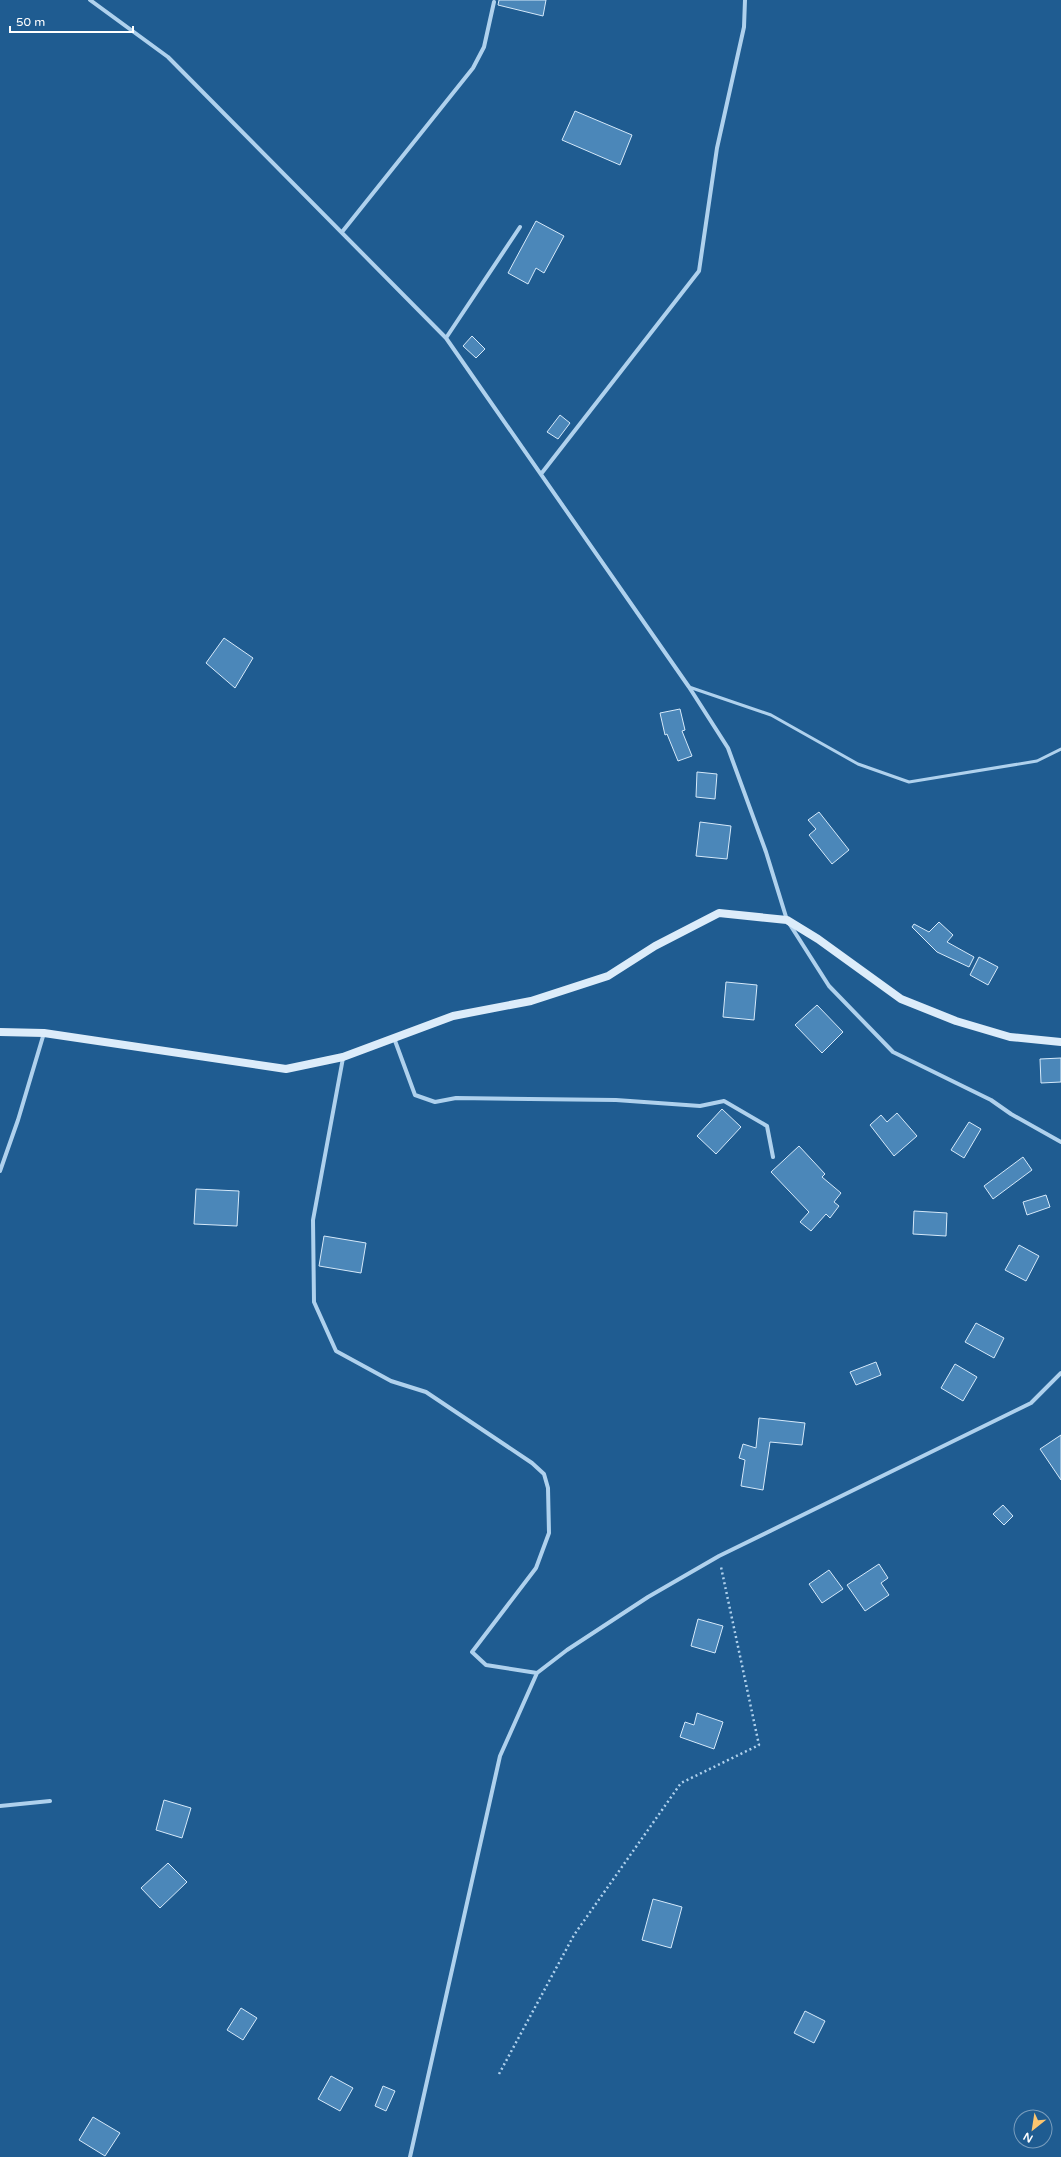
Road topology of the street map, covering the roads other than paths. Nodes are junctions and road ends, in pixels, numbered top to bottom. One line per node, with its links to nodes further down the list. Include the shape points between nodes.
1 (90, 0): 5 (street, via 168,57)
2 (745, 0): 7 (street, via 744,27 717,148 699,271)
3 (494, 2): 5 (street, via 484,47 473,68)
4 (520, 226): 6 (street)
5 (342, 232): 6 (street)
6 (446, 338): 7 (street)
7 (541, 474): 8 (street)
8 (689, 687): 9 (lane, via 771,715 858,764 909,782 1037,761); 10 (street, via 728,748 766,852)
9 (1061, 749)
10 (787, 920): 13 (street, via 719,912 655,946 608,976 531,1001 453,1016); 14 (street, via 818,939 901,999 956,1022 1010,1037); 16 (street, via 829,986 893,1052 992,1100 1010,1114)
11 (0, 1032): 12 (street)
12 (44, 1033): 15 (street, via 286,1069); 18 (street)
13 (394, 1038): 15 (street); 17 (street, via 415,1095 422,1098 435,1102 456,1098 616,1100 700,1106 724,1101 767,1126)
14 (1061, 1042)
15 (343, 1057): 20 (street, via 313,1220 314,1302 336,1351 391,1380 426,1392 544,1474 548,1488 549,1533 536,1568 472,1652 486,1665)
16 (1061, 1142)
17 (773, 1157)
18 (0, 1171)
19 (1061, 1373): 20 (street, via 1032,1403 719,1556 648,1597 567,1650)
20 (537, 1673): 23 (street, via 500,1756)
21 (50, 1800): 22 (street)
22 (0, 1806)
23 (410, 2157)

